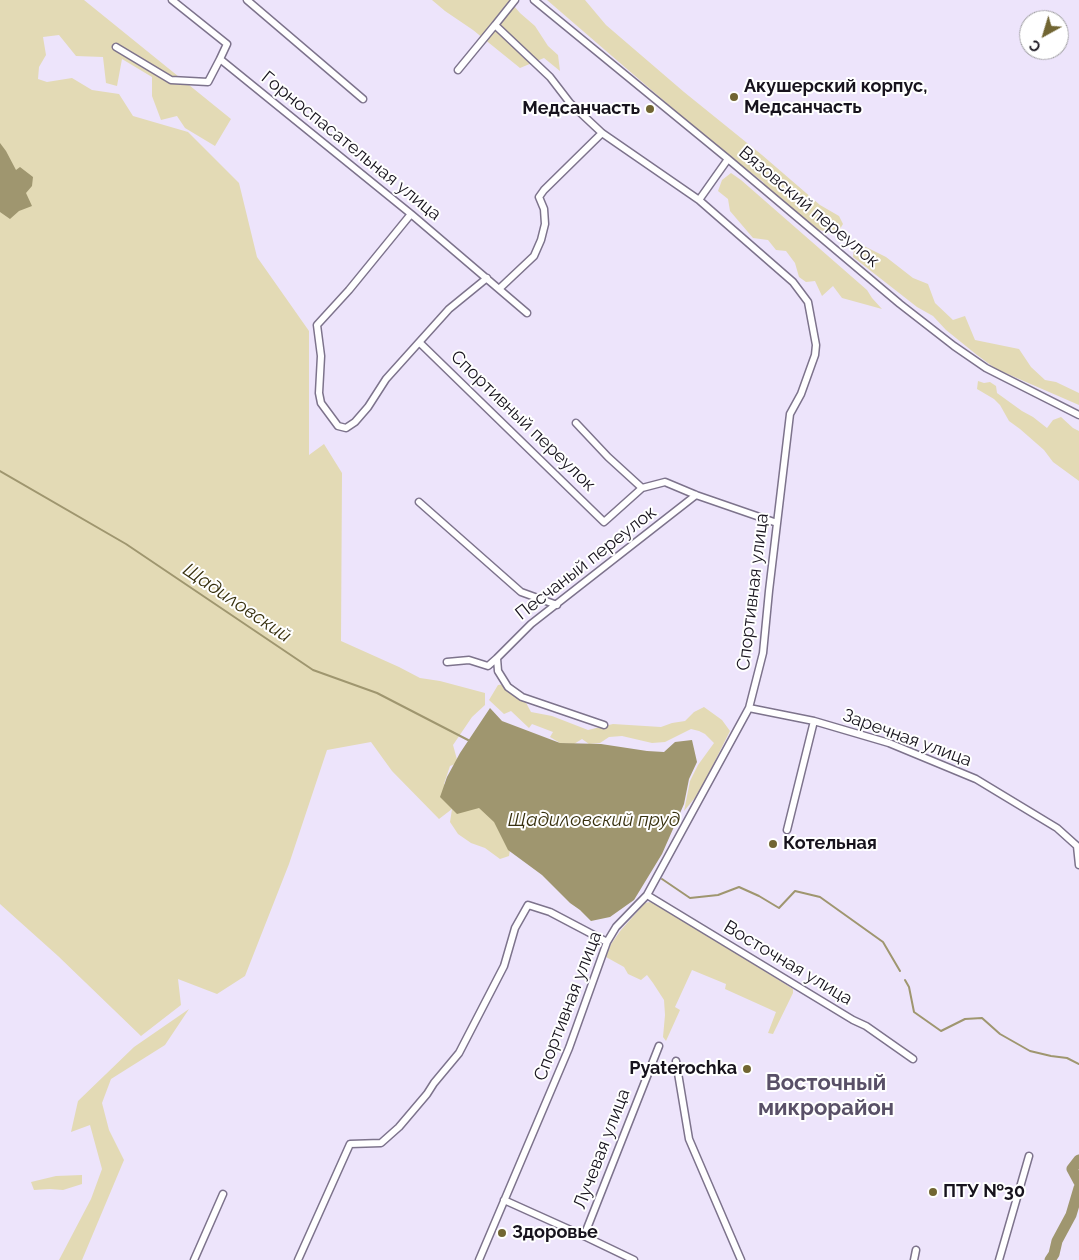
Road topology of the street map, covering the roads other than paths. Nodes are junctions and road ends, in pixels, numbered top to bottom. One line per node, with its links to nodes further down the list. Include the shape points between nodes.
1 (172, 0): 7 (street, via 227,44)
2 (247, 0): 9 (street)
3 (515, 0): 5 (street)
4 (534, 0): 11 (street, Вязовский переулок)
5 (495, 25): 8 (street); 10 (street)
6 (116, 47): 7 (street, via 171,80 208,82)
7 (220, 59): 13 (street, Горноспасательная улица)
8 (458, 70)
9 (364, 99)
10 (602, 133): 12 (street); 15 (street, via 539,197 545,224 541,240 534,256)
11 (728, 159): 12 (street); 18 (street, Вязовский переулок, via 954,346 986,368)
12 (699, 200): 23 (street, Спортивная улица, via 793,282 808,302 815,355 790,414)
13 (410, 214): 14 (street, Горноспасательная улица); 17 (street, via 317,325 321,403 338,426 346,428 355,422 386,379)
14 (487, 278): 15 (street, Горноспасательная улица); 17 (street, via 450,309)
15 (499, 289): 16 (street, Горноспасательная улица)
16 (527, 314)
17 (420, 343): 20 (street, Спортивный переулок, via 604,522)
18 (1079, 415)
19 (576, 423): 20 (street)
20 (642, 488): 21 (street, via 665,482)
21 (696, 496): 23 (street); 24 (street, Песчаный переулок)
22 (419, 502): 24 (street, via 522,592)
23 (777, 523): 27 (street, Спортивная улица, via 763,653)
24 (557, 605): 25 (street, Песчаный переулок, via 531,624)
25 (497, 658): 26 (street, via 488,666 469,660); 29 (street, via 498,670 508,687 522,697)
26 (447, 662)
27 (750, 708): 28 (street, Заречная улица); 32 (street, Спортивная улица)
28 (814, 721): 30 (street); 31 (street, Заречная улица, via 889,743 976,779 1058,828 1077,846)
29 (604, 725)
30 (787, 830)
31 (1079, 865)
32 (647, 895): 33 (street, Спортивная улица, via 616,926); 35 (street, Восточная улица, via 866,1026)
33 (606, 942): 39 (street, Спортивная улица, via 569,1048); 43 (street, via 550,912 528,905 515,928 504,966 459,1053 399,1127 381,1143 350,1144)
34 (658, 1046): 40 (street, Лучевая улица)
35 (913, 1059)
36 (676, 1061): 46 (street, via 689,1139)
37 (1028, 1156): 48 (street)
38 (223, 1194): 42 (street)
39 (504, 1200): 40 (street); 44 (street, Спортивная улица)
40 (584, 1236): 45 (street)
41 (916, 1250): 47 (street)
42 (194, 1260)
43 (298, 1260)
44 (479, 1260)
45 (634, 1260)
46 (741, 1260)
47 (914, 1260)
48 (999, 1260)

